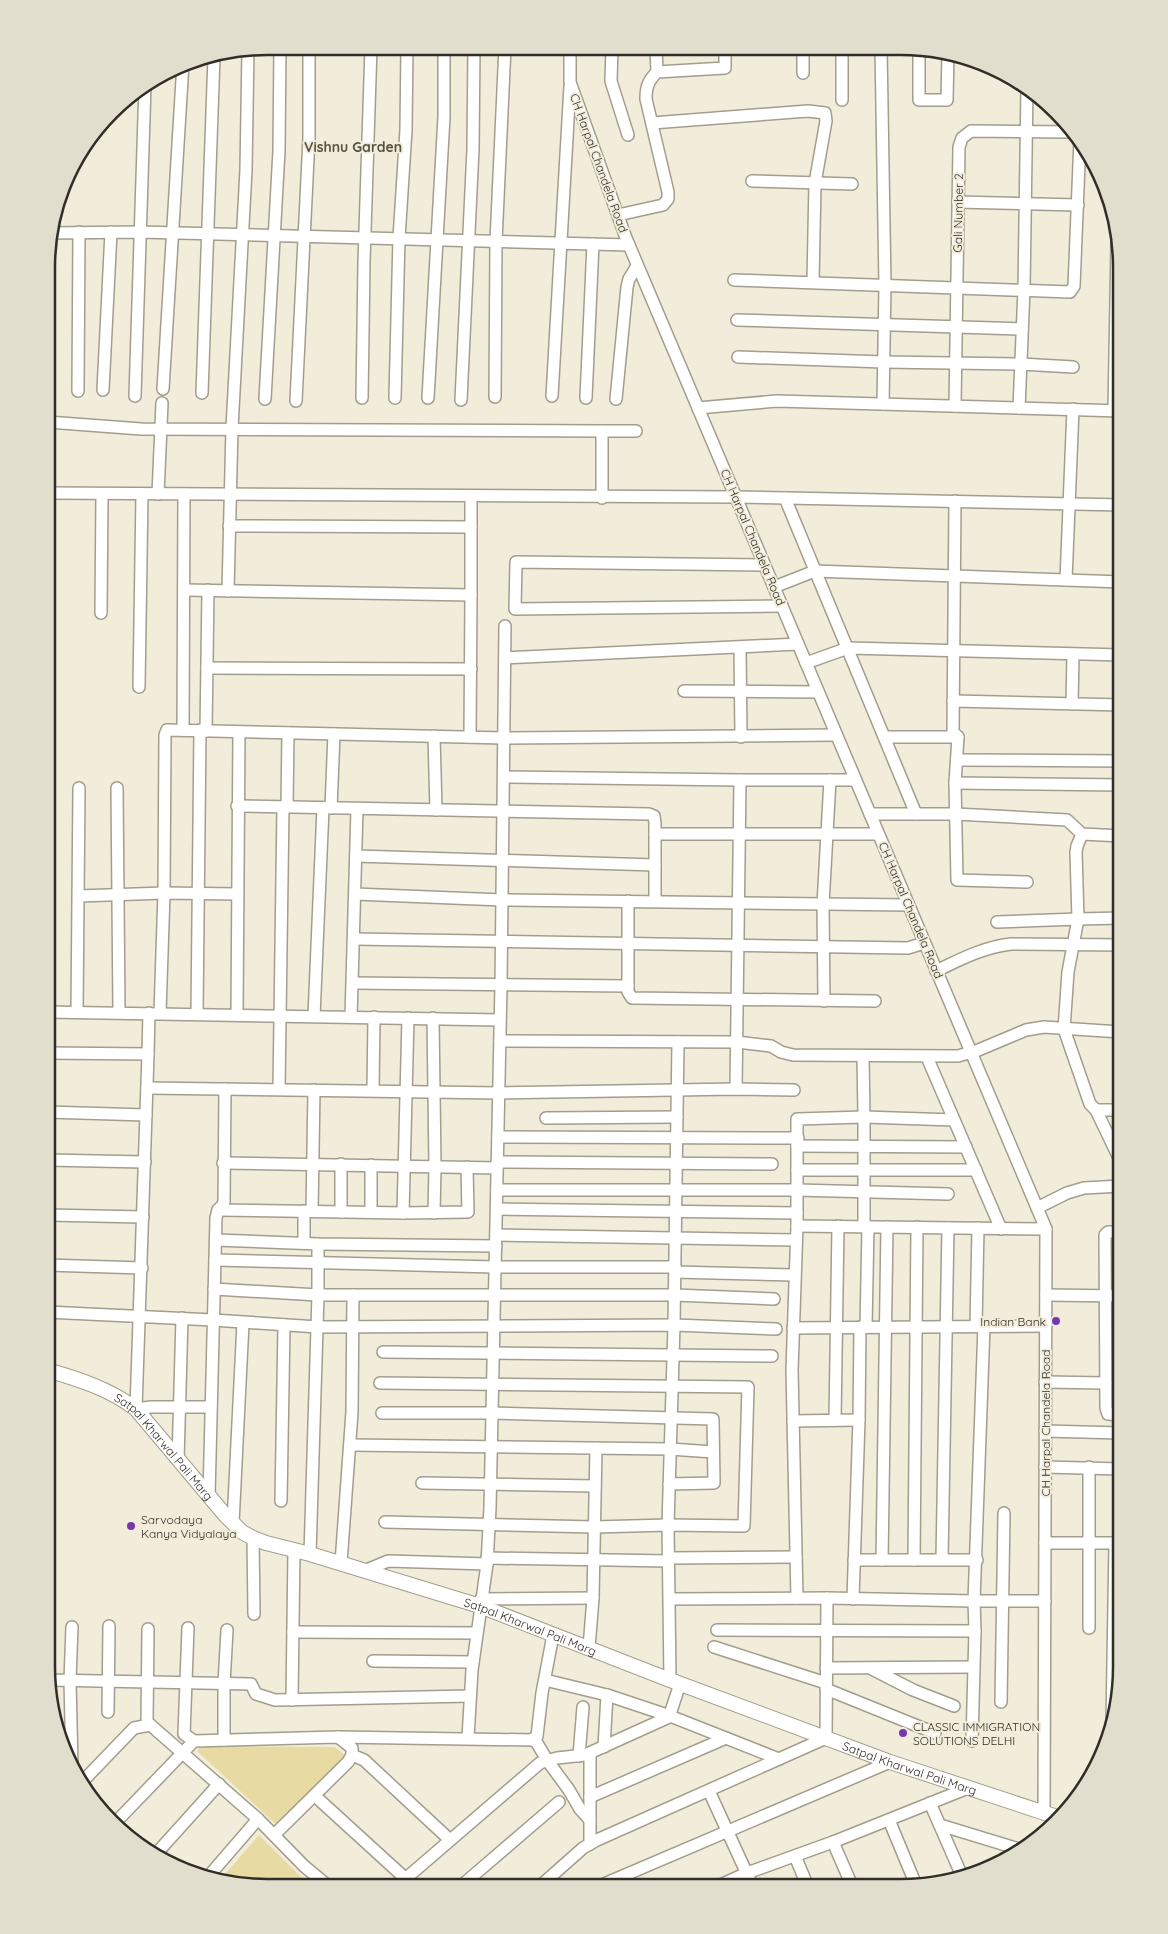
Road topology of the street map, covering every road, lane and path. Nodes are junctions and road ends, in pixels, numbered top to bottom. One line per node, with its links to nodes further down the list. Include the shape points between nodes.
1 (280, 55): 45 (street, via 280,152)
2 (309, 55): 46 (street)
3 (371, 55): 47 (street)
4 (408, 55): 48 (street)
5 (444, 55): 49 (street, via 444,117)
6 (474, 55): 50 (street)
7 (505, 55): 51 (street)
8 (570, 55): 22 (street, CH Harpal Chandela Road)
9 (612, 55): 29 (street, via 611,81)
10 (656, 55): 19 (street)
11 (726, 55): 19 (street, via 725,68)
12 (803, 55): 20 (street)
13 (842, 55): 25 (street)
14 (881, 55): 58 (street)
15 (248, 56): 44 (street)
16 (919, 56): 17 (street, via 919,100 947,100)
17 (948, 60)
18 (214, 62): 43 (street)
19 (657, 72): 26 (street, via 646,89)
20 (802, 72)
21 (182, 73): 42 (street)
22 (570, 82): 37 (street, CH Harpal Chandela Road); 52 (street)
23 (145, 94): 41 (street)
24 (1027, 97): 27 (street)
25 (842, 100)
26 (652, 123): 32 (street, via 808,111 825,113); 37 (street, via 668,199 663,205)
27 (1027, 132): 28 (street); 34 (street, Gali Number 2, via 971,131 962,138); 35 (street)
28 (1064, 132)
29 (628, 135)
30 (1080, 153): 36 (street)
31 (752, 181): 32 (street)
32 (815, 182): 33 (street); 57 (street)
33 (852, 184)
34 (958, 202): 35 (street); 59 (street, Gali Number 2)
35 (1025, 205): 36 (street); 60 (street)
36 (1078, 206): 60 (street, via 1073,290)
37 (618, 215): 54 (street, CH Harpal Chandela Road)
38 (58, 232): 39 (street)
39 (79, 232): 40 (street); 72 (street)
40 (111, 232): 41 (street); 71 (street)
41 (140, 232): 42 (street); 74 (street)
42 (173, 233): 43 (street); 70 (street)
43 (207, 234): 44 (street); 73 (street)
44 (242, 234): 45 (street); 94 (street)
45 (274, 235): 46 (street); 81 (street)
46 (304, 236): 47 (street); 84 (street)
47 (365, 237): 48 (street); 77 (street)
48 (399, 238): 49 (street); 78 (street)
49 (436, 239): 50 (street); 79 (street)
50 (470, 240): 51 (street); 83 (street)
51 (496, 241): 52 (street); 76 (street)
52 (560, 243): 53 (street); 75 (street)
53 (593, 244): 54 (street); 80 (street)
54 (629, 245): 55 (street, CH Harpal Chandela Road)
55 (637, 266): 82 (street, via 627,287); 88 (street, CH Harpal Chandela Road)
56 (734, 280): 57 (street)
57 (813, 282): 58 (street)
58 (885, 285): 59 (street); 62 (street)
59 (956, 287): 60 (street); 63 (street, Gali Number 2)
60 (1024, 290): 64 (street)
61 (737, 320): 62 (street)
62 (884, 325): 63 (street); 66 (street)
63 (958, 327): 64 (street); 67 (street, Gali Number 2)
64 (1022, 329): 68 (street)
65 (738, 357): 66 (street)
66 (884, 362): 67 (street); 86 (street)
67 (956, 363): 68 (street); 87 (street, Gali Number 2)
68 (1021, 364): 69 (street); 89 (street)
69 (1073, 367)
70 (163, 389)
71 (103, 390)
72 (78, 392)
73 (202, 393)
74 (136, 396)
75 (552, 396)
76 (495, 397)
77 (362, 398)
78 (395, 398)
79 (428, 398)
80 (586, 398)
81 (265, 399)
82 (616, 399)
83 (461, 400)
84 (296, 401)
85 (162, 403): 93 (street)
86 (883, 404): 87 (street); 88 (street, via 777,400)
87 (956, 406): 89 (street)
88 (698, 408): 104 (street, CH Harpal Chandela Road)
89 (1019, 408): 90 (street)
90 (1073, 409): 91 (street); 108 (street)
91 (1113, 411)
92 (55, 423): 93 (street)
93 (161, 428): 94 (street); 100 (street)
94 (232, 428): 95 (street); 102 (street)
95 (602, 431): 96 (street); 105 (street)
96 (636, 431)
97 (55, 494): 98 (street)
98 (102, 494): 99 (street); 123 (street)
99 (142, 494): 100 (street); 135 (street)
100 (158, 494): 101 (street)
101 (184, 494): 102 (street); 118 (street)
102 (230, 495): 103 (street); 110 (street)
103 (471, 497): 105 (street); 111 (street)
104 (735, 497): 105 (street); 106 (street); 112 (street, CH Harpal Chandela Road)
105 (602, 498)
106 (785, 498): 107 (street); 113 (street)
107 (956, 502): 108 (street); 114 (street)
108 (1069, 504): 109 (street); 115 (street)
109 (1113, 504)
110 (229, 526): 111 (street); 120 (street)
111 (471, 527): 121 (street)
112 (764, 565): 117 (street, CH Harpal Chandela Road); 122 (street, via 516,562 515,609)
113 (815, 571): 114 (street); 117 (street); 127 (street)
114 (955, 576): 115 (street); 128 (street)
115 (1066, 580): 116 (street)
116 (1113, 582)
117 (774, 587): 122 (street, CH Harpal Chandela Road)
118 (184, 590): 119 (street); 142 (street)
119 (208, 590): 120 (street); 133 (street)
120 (228, 591): 121 (street)
121 (471, 595): 134 (street)
122 (782, 606): 125 (street, CH Harpal Chandela Road)
123 (101, 613)
124 (505, 626): 131 (street)
125 (798, 644): 126 (street); 132 (street, CH Harpal Chandela Road)
126 (740, 648): 131 (street); 136 (street)
127 (848, 648): 128 (street); 132 (street); 151 (street)
128 (954, 651): 129 (street); 139 (street)
129 (1073, 654): 130 (street); 140 (street)
130 (1113, 655)
131 (505, 658): 153 (street)
132 (806, 663): 138 (street, CH Harpal Chandela Road)
133 (207, 668): 134 (street); 143 (street)
134 (472, 669): 149 (street)
135 (140, 687)
136 (740, 690): 137 (street); 138 (street); 150 (street)
137 (684, 691)
138 (818, 692): 147 (street, CH Harpal Chandela Road)
139 (954, 701): 140 (street); 152 (street, via 953,732)
140 (1072, 704): 141 (street)
141 (1113, 705)
142 (183, 730): 143 (street); 183 (street, via 168,730 165,735)
143 (203, 730): 144 (street); 184 (street)
144 (239, 732): 145 (street); 164 (street)
145 (288, 733): 146 (street); 165 (street)
146 (334, 734): 148 (street); 166 (street)
147 (836, 735): 150 (street); 159 (street, CH Harpal Chandela Road)
148 (434, 736): 149 (street); 168 (street)
149 (470, 737): 153 (street)
150 (741, 737): 153 (street)
151 (886, 737): 152 (street); 171 (street)
152 (958, 737): 154 (street)
153 (504, 738): 156 (street)
154 (957, 760): 155 (street); 160 (street)
155 (1113, 761)
156 (504, 777): 157 (street); 169 (street)
157 (740, 780): 158 (street); 174 (street)
158 (830, 780): 159 (street); 177 (street)
159 (855, 780): 170 (street, CH Harpal Chandela Road)
160 (955, 782): 161 (street); 172 (street)
161 (1113, 785)
162 (79, 788): 187 (street)
163 (117, 788): 188 (street)
164 (237, 806): 165 (street); 185 (street)
165 (285, 807): 166 (street); 219 (street)
166 (327, 808): 167 (street); 220 (street)
167 (357, 809): 168 (street); 179 (street)
168 (436, 810): 169 (street)
169 (503, 812): 173 (street, via 648,814 654,816); 180 (street)
170 (870, 814): 171 (street); 175 (street, CH Harpal Chandela Road)
171 (916, 814): 172 (street)
172 (956, 814): 176 (street, via 1067,820); 182 (street, via 957,880)
173 (655, 834): 174 (street); 181 (street)
174 (740, 834): 177 (street); 192 (street)
175 (878, 834): 177 (street); 194 (street, CH Harpal Chandela Road)
176 (1082, 834): 178 (street); 195 (street, via 1076,852)
177 (827, 835): 193 (street)
178 (1113, 836)
179 (356, 856): 180 (street); 186 (street)
180 (502, 861): 181 (street); 189 (street)
181 (655, 865): 191 (street)
182 (1027, 882)
183 (164, 893): 184 (street); 188 (street); 216 (street)
184 (199, 894): 185 (street); 217 (street)
185 (237, 894): 218 (street)
186 (355, 894): 189 (street); 198 (street)
187 (78, 896): 188 (street); 214 (street)
188 (118, 896): 215 (street)
189 (502, 900): 190 (street); 199 (street)
190 (628, 901): 191 (street); 201 (street)
191 (655, 901): 192 (street)
192 (739, 902): 193 (street); 202 (street)
193 (823, 904): 194 (street); 205 (street)
194 (908, 905): 200 (street, CH Harpal Chandela Road)
195 (1078, 918): 196 (street); 197 (street); 203 (street)
196 (1113, 918)
197 (997, 922)
198 (354, 939): 199 (street); 207 (street)
199 (501, 942): 201 (street); 208 (street)
200 (924, 943): 205 (street, via 908,948); 206 (street, CH Harpal Chandela Road)
201 (628, 944): 202 (street); 209 (street)
202 (738, 944): 205 (street); 210 (street)
203 (1073, 945): 204 (street); 206 (street, via 997,946); 226 (street)
204 (1113, 945)
205 (824, 946): 211 (street)
206 (936, 971): 231 (street, CH Harpal Chandela Road)
207 (353, 983): 208 (street); 221 (street)
208 (501, 985): 209 (street); 225 (street)
209 (628, 986): 210 (street, via 632,998)
210 (737, 1001): 211 (street); 230 (street)
211 (824, 1001): 212 (street)
212 (875, 1001)
213 (55, 1012): 214 (street)
214 (77, 1012): 215 (street)
215 (119, 1012): 216 (street)
216 (154, 1013): 217 (street); 233 (street)
217 (197, 1014): 218 (street)
218 (237, 1014): 219 (street)
219 (279, 1015): 220 (street); 239 (street)
220 (314, 1016): 221 (street)
221 (351, 1017): 222 (street)
222 (374, 1017): 223 (street); 241 (street)
223 (408, 1018): 224 (street); 242 (street)
224 (433, 1018): 225 (street); 245 (street)
225 (500, 1020): 228 (street)
226 (1064, 1029): 227 (street); 231 (street, via 1044,1027 1026,1030); 247 (street, via 1090,1104)
227 (1113, 1032)
228 (500, 1042): 229 (street); 246 (street)
229 (678, 1042): 230 (street); 243 (street)
230 (737, 1042): 234 (street, via 771,1046 792,1055); 238 (street)
231 (971, 1052): 235 (street, via 958,1056); 282 (street, CH Harpal Chandela Road)
232 (55, 1053): 233 (street)
233 (148, 1054): 236 (street)
234 (863, 1056): 235 (street); 252 (street)
235 (927, 1057): 254 (street)
236 (147, 1088): 237 (street); 250 (street)
237 (225, 1088): 239 (street); 263 (street)
238 (736, 1089): 243 (street); 244 (street)
239 (279, 1090): 240 (street)
240 (314, 1090): 241 (street); 265 (street)
241 (373, 1090): 242 (street)
242 (405, 1090): 245 (street); 270 (street)
243 (677, 1090): 246 (street); 251 (street)
244 (794, 1090)
245 (434, 1092): 246 (street); 271 (street)
246 (499, 1093): 255 (street)
247 (1096, 1110): 248 (street); 258 (street)
248 (1113, 1110)
249 (55, 1112): 250 (street)
250 (146, 1115): 262 (street)
251 (677, 1117): 253 (street); 256 (street)
252 (864, 1117): 254 (street); 257 (street, via 797,1119); 259 (street)
253 (546, 1118)
254 (954, 1120): 260 (street)
255 (498, 1137): 256 (street); 269 (street)
256 (677, 1139): 257 (street); 264 (street)
257 (797, 1142): 259 (street); 273 (street)
258 (1113, 1145)
259 (864, 1147): 260 (street); 274 (street)
260 (966, 1147): 275 (street)
261 (55, 1160): 262 (street)
262 (145, 1162): 293 (street)
263 (223, 1162): 265 (street); 284 (street, via 224,1202)
264 (676, 1163): 267 (street); 269 (street); 277 (street)
265 (314, 1164): 266 (street); 286 (street)
266 (342, 1164): 268 (street); 287 (street)
267 (772, 1164)
268 (371, 1165): 270 (street); 288 (street)
269 (497, 1165): 272 (street); 278 (street)
270 (404, 1166): 271 (street); 289 (street)
271 (436, 1167): 272 (street); 290 (street)
272 (467, 1167): 290 (street, via 468,1212)
273 (797, 1170): 274 (street); 279 (street)
274 (864, 1170): 275 (street); 280 (street)
275 (976, 1170): 301 (street)
276 (1113, 1186): 282 (street, via 1084,1188)
277 (676, 1189): 278 (street); 279 (street); 285 (street)
278 (497, 1190): 283 (street)
279 (797, 1190): 280 (street); 291 (street)
280 (864, 1191): 281 (street); 296 (street)
281 (948, 1194)
282 (1036, 1208): 302 (street, CH Harpal Chandela Road)
283 (497, 1209): 285 (street); 306 (street)
284 (218, 1210): 286 (street); 305 (street)
285 (676, 1210): 291 (street); 304 (street)
286 (308, 1211): 287 (street); 308 (street)
287 (341, 1212): 288 (street)
288 (370, 1212): 289 (street)
289 (403, 1213): 290 (street)
290 (434, 1213)
291 (797, 1213): 294 (street)
292 (55, 1215): 293 (street)
293 (143, 1218): 314 (street)
294 (796, 1226): 295 (street); 307 (street)
295 (838, 1226): 296 (street); 336 (street)
296 (866, 1227): 297 (street); 337 (street)
297 (887, 1227): 298 (street); 338 (street)
298 (918, 1227): 299 (street); 339 (street)
299 (948, 1228): 300 (street); 340 (street)
300 (978, 1228): 301 (street); 341 (street)
301 (1001, 1229): 302 (street)
302 (1046, 1229): 321 (street, CH Harpal Chandela Road)
303 (1113, 1232): 323 (street, via 1105,1235)
304 (676, 1238): 306 (street); 307 (street); 315 (street)
305 (216, 1240): 308 (street); 310 (street)
306 (496, 1240): 309 (street); 313 (street)
307 (796, 1240): 316 (street)
308 (304, 1244): 309 (street)
309 (318, 1244): 311 (street)
310 (215, 1260): 311 (street); 317 (street)
311 (318, 1263): 313 (street); 318 (street)
312 (55, 1265): 314 (street)
313 (495, 1267): 315 (street); 322 (street)
314 (142, 1268): 327 (street)
315 (675, 1270): 316 (street); 320 (street)
316 (794, 1274): 343 (street)
317 (214, 1289): 318 (street); 329 (street)
318 (318, 1294): 319 (street); 333 (street)
319 (353, 1295): 322 (street); 334 (street)
320 (674, 1295): 322 (street); 325 (street); 332 (street)
321 (1046, 1295): 323 (street); 342 (street, CH Harpal Chandela Road)
322 (495, 1296): 335 (street)
323 (1105, 1296): 324 (street); 352 (street)
324 (1113, 1296)
325 (774, 1299)
326 (55, 1312): 327 (street)
327 (140, 1317): 328 (street); 357 (street)
328 (182, 1318): 329 (street); 355 (street)
329 (213, 1320): 330 (street); 356 (street)
330 (244, 1323): 331 (street); 384 (street)
331 (284, 1325): 333 (street); 381 (street)
332 (674, 1325): 335 (street); 344 (street); 347 (street)
333 (318, 1326): 334 (street); 393 (street)
334 (353, 1326): 335 (street); 367 (street)
335 (494, 1326): 346 (street)
336 (837, 1326): 337 (street); 343 (street); 362 (street)
337 (863, 1326): 338 (street); 363 (street)
338 (886, 1326): 339 (street); 399 (street)
339 (916, 1326): 340 (street); 400 (street)
340 (946, 1326): 341 (street); 396 (street)
341 (980, 1326): 342 (street); 401 (street)
342 (1046, 1326): 350 (street, CH Harpal Chandela Road)
343 (793, 1328): 364 (street)
344 (776, 1329)
345 (383, 1352): 346 (street)
346 (493, 1353): 347 (street); 353 (street)
347 (673, 1354): 348 (street); 354 (street)
348 (772, 1356)
349 (55, 1373): 357 (street, Satpal Kharwal Pali Marg, via 110,1392)
350 (1045, 1382): 352 (street); 365 (street, CH Harpal Chandela Road)
351 (380, 1383): 353 (street)
352 (1106, 1383): 360 (street, via 1107,1413)
353 (492, 1384): 354 (street); 359 (street)
354 (672, 1386): 361 (street); 386 (street, via 748,1387 744,1526)
355 (180, 1407): 356 (street); 357 (street); 372 (street)
356 (211, 1407): 380 (street)
357 (136, 1409): 372 (street, Satpal Kharwal Pali Marg)
358 (382, 1413): 359 (street)
359 (492, 1413): 361 (street); 368 (street)
360 (1113, 1415)
361 (671, 1418): 370 (street); 371 (street, via 714,1419)
362 (835, 1420): 363 (street); 364 (street)
363 (859, 1420): 398 (street)
364 (793, 1421): 394 (street)
365 (1045, 1431): 366 (street); 373 (street, CH Harpal Chandela Road)
366 (1113, 1433)
367 (350, 1445): 368 (street); 403 (street)
368 (491, 1446): 369 (street); 377 (street)
369 (596, 1448): 370 (street); 379 (street)
370 (670, 1449): 371 (street); 378 (street)
371 (714, 1452): 378 (street, via 714,1483)
372 (178, 1460): 380 (street, Satpal Kharwal Pali Marg)
373 (1045, 1467): 374 (street); 391 (street, CH Harpal Chandela Road)
374 (1089, 1467): 375 (street); 389 (street)
375 (1113, 1468)
376 (422, 1483): 377 (street)
377 (490, 1484): 379 (street); 385 (street)
378 (670, 1484): 386 (street)
379 (595, 1486): 387 (street)
380 (209, 1496): 384 (street, Satpal Kharwal Pali Marg)
381 (281, 1501)
382 (1004, 1513): 411 (street)
383 (385, 1522): 385 (street)
384 (233, 1523): 388 (street, Satpal Kharwal Pali Marg)
385 (489, 1525): 387 (street); 402 (street)
386 (668, 1525): 387 (street); 395 (street)
387 (595, 1527): 397 (street)
388 (253, 1538): 392 (street, Satpal Kharwal Pali Marg); 414 (street)
389 (1089, 1542): 390 (street); 391 (street); 418 (street)
390 (1113, 1542)
391 (1045, 1543): 412 (street, CH Harpal Chandela Road)
392 (294, 1550): 393 (street, Satpal Kharwal Pali Marg); 424 (street)
393 (310, 1554): 403 (street, Satpal Kharwal Pali Marg)
394 (796, 1557): 395 (street); 406 (street)
395 (669, 1559): 397 (street); 408 (street)
396 (942, 1559): 400 (street); 401 (street)
397 (595, 1560): 402 (street); 405 (street)
398 (854, 1560): 399 (street); 409 (street)
399 (882, 1560): 400 (street)
400 (914, 1560)
401 (977, 1560): 410 (street)
402 (487, 1561): 404 (street, via 388,1561); 413 (street)
403 (341, 1563): 404 (street, Satpal Kharwal Pali Marg)
404 (364, 1570): 413 (street, Satpal Kharwal Pali Marg)
405 (593, 1598): 413 (street); 428 (street)
406 (797, 1598): 407 (street); 408 (street)
407 (827, 1598): 409 (street); 422 (street)
408 (670, 1599): 439 (street)
409 (853, 1599): 410 (street)
410 (974, 1601): 411 (street); 423 (street)
411 (1001, 1601): 412 (street); 446 (street)
412 (1045, 1601): 477 (street, CH Harpal Chandela Road)
413 (481, 1602): 425 (street); 426 (street, Satpal Kharwal Pali Marg)
414 (254, 1614)
415 (109, 1626): 437 (street)
416 (72, 1627): 435 (street)
417 (188, 1628): 440 (street)
418 (1089, 1628)
419 (148, 1630): 438 (street)
420 (226, 1630): 441 (street)
421 (717, 1630): 422 (street)
422 (827, 1630): 423 (street); 432 (street)
423 (975, 1631): 431 (street)
424 (294, 1632): 425 (street); 445 (street)
425 (476, 1633): 430 (street)
426 (553, 1634): 428 (street, Satpal Kharwal Pali Marg); 436 (street)
427 (714, 1647): 442 (street)
428 (589, 1648): 439 (street, Satpal Kharwal Pali Marg)
429 (373, 1660): 430 (street)
430 (473, 1662): 444 (street)
431 (973, 1667): 433 (street); 460 (street)
432 (826, 1668): 433 (street); 442 (street)
433 (871, 1668): 447 (street, via 906,1687)
434 (55, 1680): 435 (street)
435 (70, 1680): 437 (street); 462 (street)
436 (545, 1680): 443 (street); 455 (street, via 537,1736)
437 (108, 1681): 438 (street); 449 (street)
438 (146, 1682): 440 (street); 451 (street, via 147,1722)
439 (675, 1682): 450 (street); 457 (street, Satpal Kharwal Pali Marg)
440 (186, 1683): 441 (street); 459 (street, via 184,1734)
441 (224, 1684): 445 (street, via 251,1684 256,1694 275,1700); 458 (street)
442 (826, 1686): 452 (street); 457 (street)
443 (607, 1695): 450 (street); 461 (street)
444 (470, 1696): 445 (street); 454 (street)
445 (292, 1700)
446 (1001, 1702)
447 (954, 1706)
448 (583, 1707): 464 (street)
449 (108, 1712)
450 (670, 1716): 456 (street); 461 (street)
451 (150, 1724): 463 (street); 469 (street, via 134,1728)
452 (934, 1733)
453 (338, 1737): 454 (street); 458 (street); 465 (street, via 352,1748)
454 (468, 1738): 455 (street)
455 (534, 1738): 467 (street)
456 (726, 1738): 466 (street); 474 (street)
457 (826, 1738): 466 (street); 468 (street, Satpal Kharwal Pali Marg)
458 (224, 1740): 459 (street)
459 (194, 1741): 463 (street)
460 (972, 1741)
461 (604, 1747): 464 (street)
462 (72, 1749)
463 (183, 1752): 470 (street); 479 (street)
464 (585, 1754): 467 (street); 474 (street)
465 (352, 1755): 473 (street); 486 (street, via 364,1760)
466 (779, 1759): 472 (street)
467 (547, 1760): 481 (street); 486 (street)
468 (890, 1762): 471 (street, Satpal Kharwal Pali Marg); 484 (street)
469 (86, 1778)
470 (219, 1784): 480 (street); 490 (street)
471 (968, 1788): 476 (street); 477 (street, Satpal Kharwal Pali Marg)
472 (710, 1791): 484 (street); 488 (street)
473 (315, 1796): 485 (street); 497 (street)
474 (590, 1797): 481 (street)
475 (559, 1802): 499 (street)
476 (930, 1803): 482 (street); 483 (street)
477 (1044, 1813): 478 (street, Satpal Kharwal Pali Marg)
478 (1052, 1816)
479 (119, 1819)
480 (258, 1819): 485 (street); 493 (street)
481 (590, 1820): 488 (street)
482 (889, 1820): 487 (street); 507 (street)
483 (940, 1825): 489 (street); 492 (street)
484 (728, 1830): 494 (street); 495 (street)
485 (274, 1835): 496 (street)
486 (450, 1840): 498 (street)
487 (833, 1842): 491 (street); 506 (street)
488 (590, 1844): 500 (street)
489 (1011, 1848)
490 (160, 1850)
491 (795, 1856): 494 (street); 505 (street)
492 (960, 1871)
493 (212, 1872)
494 (747, 1873): 503 (street); 504 (street)
495 (626, 1875): 501 (street); 502 (street)
496 (320, 1879)
497 (399, 1879)
498 (405, 1879)
499 (468, 1879)
500 (548, 1879)
501 (616, 1879)
502 (628, 1879)
503 (734, 1879)
504 (750, 1879)
505 (804, 1879)
506 (849, 1879)
507 (914, 1879)

